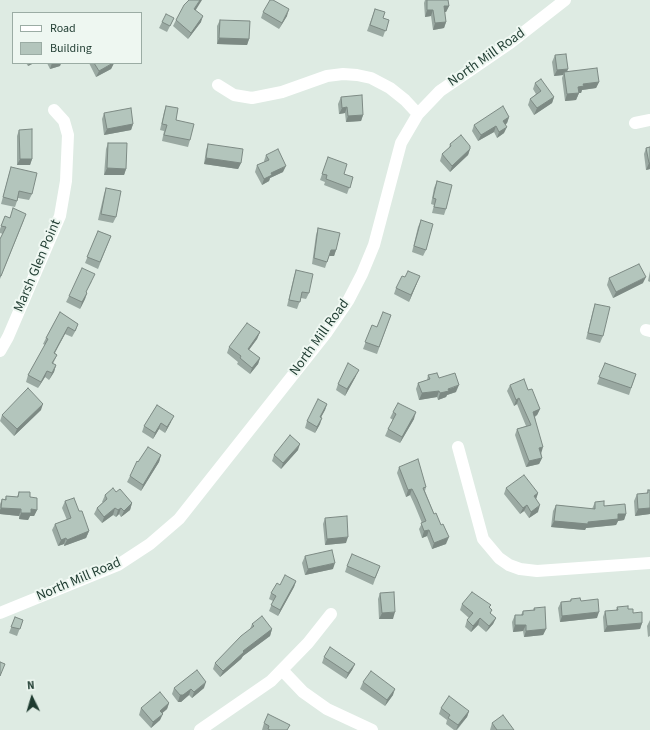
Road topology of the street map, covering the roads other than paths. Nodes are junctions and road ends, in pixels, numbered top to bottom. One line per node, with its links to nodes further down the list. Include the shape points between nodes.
1 (565, 0): 4 (street, North Mill Road, via 510,43 440,91)
2 (218, 85): 4 (street, via 234,95 252,98 282,92 327,76 357,75 371,78 390,88)
3 (54, 110): 7 (street, Marsh Glen Point, via 64,121 68,135 66,180 60,216)
4 (418, 114): 10 (street, North Mill Road, via 401,143 374,245 348,301 327,332 196,499 179,519 150,544 118,565)
5 (650, 120): 6 (street)
6 (635, 123)
7 (0, 351)
8 (458, 447): 9 (street, via 481,535 489,549 509,565 537,571)
9 (650, 563)
10 (0, 613)
11 (331, 614): 12 (street)
12 (282, 670): 13 (street, via 271,681); 14 (street, via 303,692 326,709)
13 (200, 730)
14 (372, 730)

